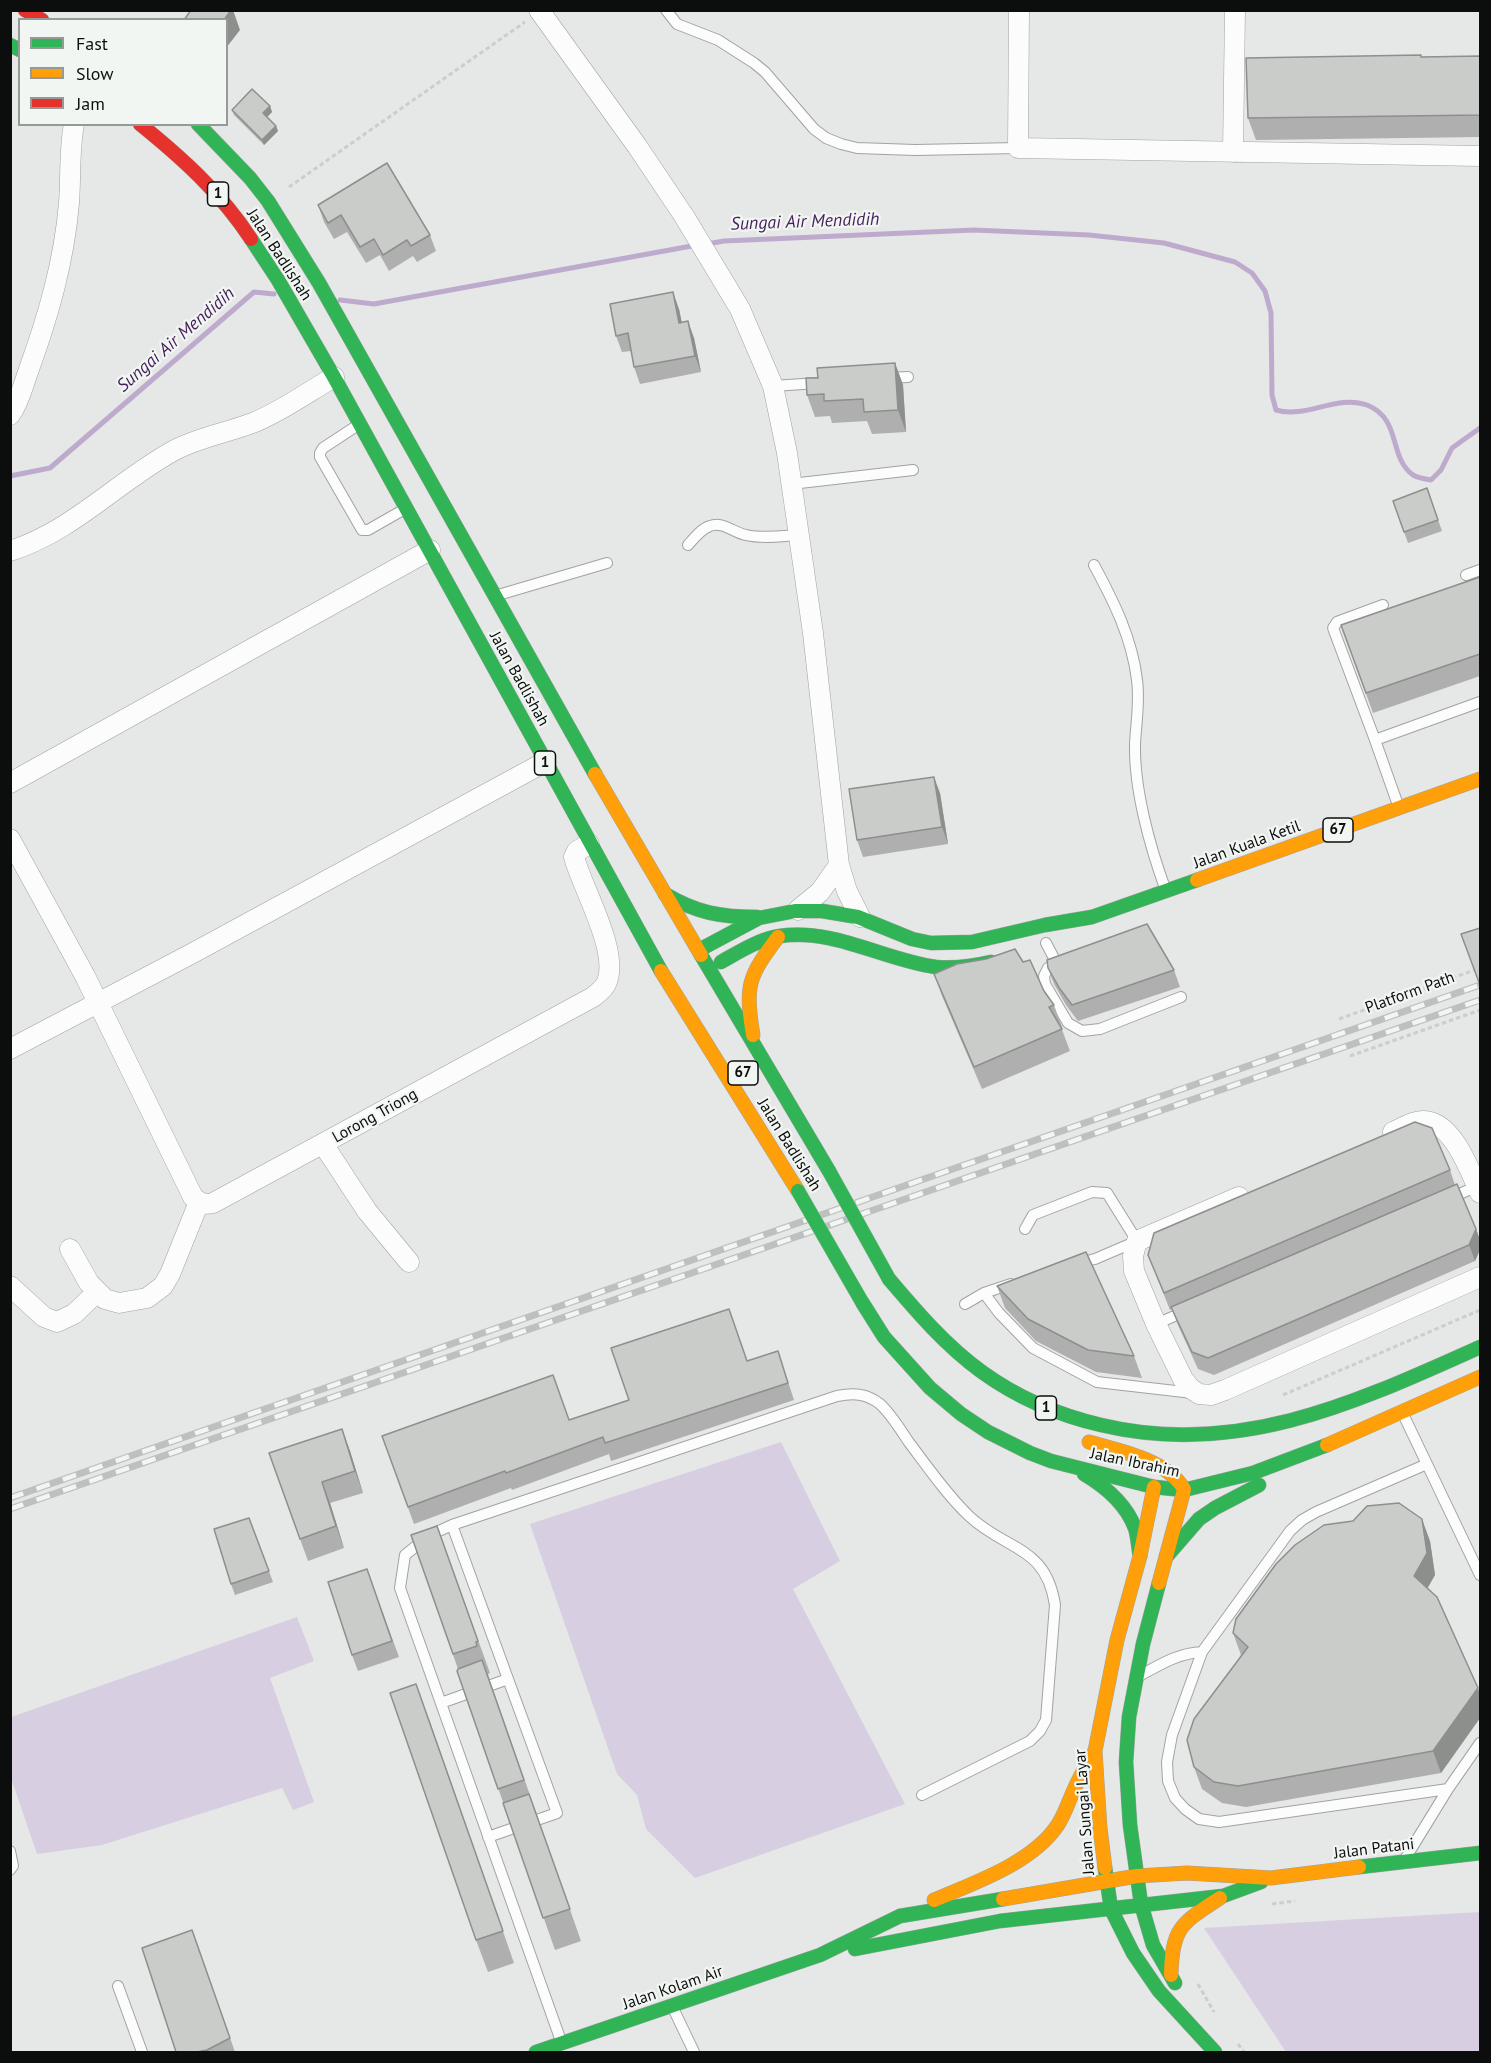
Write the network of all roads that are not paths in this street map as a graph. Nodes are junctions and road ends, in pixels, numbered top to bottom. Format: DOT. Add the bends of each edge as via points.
graph roads {
  1 [pos="25,10"];
  2 [pos="666,10"];
  3 [pos="1019,10"];
  4 [pos="1235,10"];
  5 [pos="539,11"];
  6 [pos="39,18"];
  7 [pos="74,126"];
  8 [pos="143,126"];
  9 [pos="200,126"];
  10 [pos="1018,148"];
  11 [pos="1233,152"];
  12 [pos="1480,156"];
  13 [pos="334,377"];
  14 [pos="909,377"];
  15 [pos="875,379"];
  16 [pos="830,382"];
  17 [pos="773,386"];
  18 [pos="10,415"];
  19 [pos="360,424"];
  20 [pos="913,470"];
  21 [pos="791,484"];
  22 [pos="406,508"];
  23 [pos="799,535"];
  24 [pos="688,545"];
  25 [pos="430,550"];
  26 [pos="10,551"];
  27 [pos="607,563"];
  28 [pos="1094,565"];
  29 [pos="1480,570"];
  30 [pos="1466,575"];
  31 [pos="495,596"];
  32 [pos="1383,605"];
  33 [pos="1480,702"];
  34 [pos="1375,740"];
  35 [pos="545,762"];
  36 [pos="1480,779"];
  37 [pos="10,783"];
  38 [pos="565,800"];
  39 [pos="1399,808"];
  40 [pos="597,826"];
  41 [pos="10,839"];
  42 [pos="589,844"];
  43 [pos="839,865"];
  44 [pos="1166,891"];
  45 [pos="663,892"];
  46 [pos="798,910"];
  47 [pos="761,916"];
  48 [pos="1092,916"];
  49 [pos="860,918"];
  50 [pos="778,937"];
  51 [pos="1046,943"];
  52 [pos="1029,949"];
  53 [pos="683,956"];
  54 [pos="1003,958"];
  55 [pos="700,965"];
  56 [pos="1181,998"];
  57 [pos="98,1004"];
  58 [pos="755,1048"];
  59 [pos="10,1049"];
  60 [pos="1377,1139"];
  61 [pos="785,1142"];
  62 [pos="323,1144"];
  63 [pos="1478,1183"];
  64 [pos="795,1185"];
  65 [pos="1256,1190"];
  66 [pos="1443,1201"];
  67 [pos="199,1202"];
  68 [pos="1025,1229"];
  69 [pos="1137,1241"];
  70 [pos="70,1249"];
  71 [pos="409,1262"];
  72 [pos="1065,1267"];
  73 [pos="1480,1277"];
  74 [pos="889,1279"];
  75 [pos="1025,1279"];
  76 [pos="10,1286"];
  77 [pos="97,1292"];
  78 [pos="984,1293"];
  79 [pos="862,1302"];
  80 [pos="965,1304"];
  81 [pos="1201,1305"];
  82 [pos="1156,1324"];
  83 [pos="1480,1347"];
  84 [pos="979,1370"];
  85 [pos="1480,1377"];
  86 [pos="1199,1394"];
  87 [pos="1006,1404"];
  88 [pos="1332,1407"];
  89 [pos="1402,1412"];
  90 [pos="1287,1435"];
  91 [pos="1077,1438"];
  92 [pos="1306,1454"];
  93 [pos="1427,1464"];
  94 [pos="1071,1466"];
  95 [pos="1172,1469"];
  96 [pos="1154,1486"];
  97 [pos="1184,1490"];
  98 [pos="452,1526"];
  99 [pos="1140,1556"];
  100 [pos="1166,1557"];
  101 [pos="1480,1575"];
  102 [pos="1202,1652"];
  103 [pos="1136,1678"];
  104 [pos="508,1679"];
  105 [pos="441,1703"];
  106 [pos="1480,1743"];
  107 [pos="1095,1751"];
  108 [pos="1448,1789"];
  109 [pos="922,1795"];
  110 [pos="488,1837"];
  111 [pos="10,1851"];
  112 [pos="1480,1853"];
  113 [pos="1403,1861"];
  114 [pos="10,1870"];
  115 [pos="1137,1876"];
  116 [pos="1271,1878"];
  117 [pos="1107,1881"];
  118 [pos="1223,1896"];
  119 [pos="1141,1904"];
  120 [pos="1111,1909"];
  121 [pos="900,1916"];
  122 [pos="820,1955"];
  123 [pos="1171,1975"];
  124 [pos="118,1986"];
  125 [pos="672,2006"];
  126 [pos="1204,2038"];
  127 [pos="562,2044"];
  128 [pos="142,2052"];
  129 [pos="536,2052"];
  130 [pos="694,2052"];
  131 [pos="1215,2052"];
  1 -- 6 [label="main road"];
  2 -- 10 [label="lane" via="677,24 728,45 754,63 814,129 841,144 915,150"];
  3 -- 10 [label="street"];
  4 -- 11 [label="street" via="1240,72"];
  5 -- 17 [label="street" via="684,216 740,309"];
  7 -- 18 [label="street" via="69,206 55,291"];
  8 -- 13 [label="main road, Jalan Badlishah / 1" via="206,181 241,224"];
  9 -- 31 [label="main road, Jalan Badlishah / 1" via="268,201 342,322"];
  10 -- 11 [label="street"];
  11 -- 12 [label="street"];
  13 -- 19 [label="main road, Jalan Badlishah / 1"];
  13 -- 26 [label="street" via="266,417 206,436 170,453 71,522"];
  14 -- 15 [label="lane"];
  16 -- 17 [label="lane"];
  17 -- 21 [label="street"];
  19 -- 22 [label="main road, Jalan Badlishah / 1"];
  19 -- 22 [label="lane" via="320,453 342,496 362,530"];
  20 -- 21 [label="lane"];
  21 -- 23 [label="street"];
  22 -- 25 [label="main road, Jalan Badlishah / 1"];
  23 -- 24 [label="lane" via="762,537 722,525 710,526"];
  23 -- 43 [label="street"];
  25 -- 35 [label="main road, Jalan Badlishah / 1"];
  25 -- 37 [label="street"];
  27 -- 31 [label="lane"];
  28 -- 44 [label="lane" via="1130,642 1139,709 1137,773 1154,859"];
  29 -- 30 [label="lane"];
  31 -- 45 [label="main road, Jalan Badlishah / 1"];
  32 -- 34 [label="lane" via="1337,622 1333,628"];
  33 -- 34 [label="lane"];
  34 -- 39 [label="lane"];
  35 -- 38 [label="main road, Jalan Badlishah / 1"];
  35 -- 57 [label="street"];
  36 -- 39 [label="main road, Jalan Kuala Ketil / 67"];
  38 -- 40 [label="main road" via="586,812"];
  38 -- 42 [label="main road, Jalan Badlishah / 1"];
  39 -- 44 [label="main road, Jalan Kuala Ketil / 67"];
  41 -- 57 [label="street"];
  42 -- 62 [label="street, Lorong Triong" via="574,857 599,921 609,965 605,985 599,992"];
  42 -- 64 [label="main road, Jalan Badlishah / 1" via="691,1021"];
  43 -- 46 [label="street" via="820,892"];
  43 -- 49 [label="street"];
  44 -- 48 [label="main road, Jalan Kuala Ketil / 67"];
  45 -- 47 [label="main road" via="686,907 707,914"];
  45 -- 55 [label="main road, Jalan Badlishah / 1"];
  46 -- 47 [label="main road, Jalan Kuala Ketil / 67"];
  46 -- 49 [label="main road, Jalan Kuala Ketil / 67"];
  47 -- 55 [label="main road, Jalan Kuala Ketil / 67"];
  48 -- 49 [label="main road, Jalan Kuala Ketil / 67" via="958,943 931,943 906,937"];
  48 -- 51 [label="main road, Jalan Kuala Ketil / 67"];
  50 -- 54 [label="main road" via="824,936 932,967 959,968"];
  50 -- 55 [label="main road"];
  50 -- 58 [label="main road" via="756,967 749,987"];
  51 -- 52 [label="main road, Jalan Kuala Ketil / 67"];
  51 -- 56 [label="lane" via="1061,960 1048,968 1045,984 1068,1023 1082,1031 1100,1029"];
  53 -- 55 [label="main road"];
  55 -- 58 [label="main road, Jalan Badlishah / 1"];
  57 -- 59 [label="street"];
  57 -- 67 [label="street"];
  58 -- 74 [label="main road, Jalan Badlishah / 1, bridge"];
  60 -- 63 [label="street" via="1421,1121 1434,1123 1455,1142"];
  61 -- 64 [label="main road" via="793,1162"];
  62 -- 67 [label="street, Lorong Triong" via="213,1203"];
  62 -- 71 [label="street" via="362,1203"];
  63 -- 66 [label="lane"];
  64 -- 79 [label="main road, Jalan Badlishah / 1, bridge"];
  65 -- 69 [label="street"];
  67 -- 77 [label="street" via="170,1274 156,1293 137,1302 119,1303"];
  68 -- 69 [label="lane" via="1033,1215 1092,1192 1107,1193"];
  69 -- 72 [label="lane"];
  69 -- 82 [label="street" via="1134,1271"];
  70 -- 77 [label="street"];
  73 -- 86 [label="street" via="1225,1390"];
  74 -- 84 [label="main road, Jalan Ibrahim / 1" via="923,1319"];
  75 -- 78 [label="lane"];
  76 -- 77 [label="street" via="44,1317 57,1322 74,1314"];
  78 -- 80 [label="lane"];
  78 -- 86 [label="lane" via="1033,1348 1098,1382"];
  79 -- 94 [label="main road, Jalan Ibrahim / 1" via="904,1360 961,1414 1010,1444"];
  81 -- 82 [label="lane"];
  82 -- 86 [label="street" via="1183,1379"];
  83 -- 88 [label="main road, Jalan Ibrahim / 1"];
  84 -- 87 [label="main road" via="987,1387"];
  84 -- 88 [label="main road, Jalan Ibrahim / 1" via="1026,1399 1062,1414 1162,1435 1247,1430"];
  85 -- 89 [label="main road, Jalan Ibrahim / 1"];
  88 -- 90 [label="main road" via="1304,1428"];
  89 -- 92 [label="main road, Jalan Ibrahim / 1"];
  89 -- 93 [label="lane"];
  91 -- 95 [label="main road"];
  92 -- 97 [label="main road, Jalan Ibrahim / 1" via="1253,1473"];
  92 -- 100 [label="main road" via="1286,1473 1198,1519"];
  93 -- 101 [label="lane"];
  93 -- 102 [label="lane" via="1302,1520"];
  94 -- 96 [label="main road, Jalan Ibrahim / 1"];
  94 -- 99 [label="main road" via="1097,1481 1119,1501 1135,1528"];
  95 -- 96 [label="main road"];
  95 -- 97 [label="main road"];
  96 -- 97 [label="main road, Jalan Ibrahim / 1"];
  96 -- 99 [label="main road, Jalan Sungai Layar"];
  97 -- 100 [label="main road, Jalan Sungai Layar"];
  98 -- 104 [label="lane"];
  98 -- 105 [label="lane" via="430,1535 405,1555 400,1588"];
  98 -- 109 [label="lane" via="837,1396 854,1393 869,1397 881,1405 969,1515 990,1534 1031,1557 1053,1588 1046,1720 1040,1731 1030,1741"];
  99 -- 107 [label="main road, Jalan Sungai Layar" via="1117,1640"];
  100 -- 103 [label="main road, Jalan Sungai Layar"];
  102 -- 103 [label="lane" via="1175,1657"];
  102 -- 108 [label="lane" via="1172,1735 1167,1762 1168,1781 1175,1798 1198,1819 1244,1820"];
  103 -- 115 [label="main road, Jalan Sungai Layar" via="1126,1762"];
  104 -- 105 [label="lane"];
  104 -- 110 [label="lane" via="557,1813"];
  105 -- 110 [label="lane"];
  106 -- 108 [label="lane"];
  107 -- 117 [label="main road, Jalan Sungai Layar"];
  107 -- 121 [label="main road" via="1058,1825 1042,1843 978,1880"];
  108 -- 113 [label="lane"];
  110 -- 127 [label="lane"];
  111 -- 114 [label="lane"];
  112 -- 113 [label="main road, Jalan Patani"];
  113 -- 116 [label="main road, Jalan Patani"];
  115 -- 116 [label="main road, Jalan Patani" via="1187,1873"];
  115 -- 117 [label="main road, Jalan Patani"];
  115 -- 119 [label="main road, Jalan Sungai Layar"];
  116 -- 118 [label="main road, Jalan Patani"];
  117 -- 120 [label="main road, Jalan Sungai Layar"];
  117 -- 121 [label="main road, Jalan Kolam Air"];
  118 -- 119 [label="main road, Jalan Patani"];
  118 -- 123 [label="main road" via="1178,1931 1170,1952"];
  119 -- 120 [label="main road, Jalan Patani"];
  119 -- 123 [label="main road, Jalan Sungai Layar" via="1153,1945"];
  120 -- 122 [label="main road, Jalan Kolam Air" via="1000,1921"];
  120 -- 126 [label="main road, Jalan Sungai Layar" via="1133,1953 1159,1991"];
  121 -- 122 [label="main road, Jalan Kolam Air"];
  122 -- 125 [label="main road, Jalan Kolam Air"];
  123 -- 126 [label="main road, Jalan Sungai Layar"];
  124 -- 128 [label="lane"];
  125 -- 127 [label="main road, Jalan Kolam Air"];
  125 -- 130 [label="lane"];
  126 -- 131 [label="main road, Jalan Sungai Layar"];
  127 -- 129 [label="main road, Jalan Kolam Air"];
}
